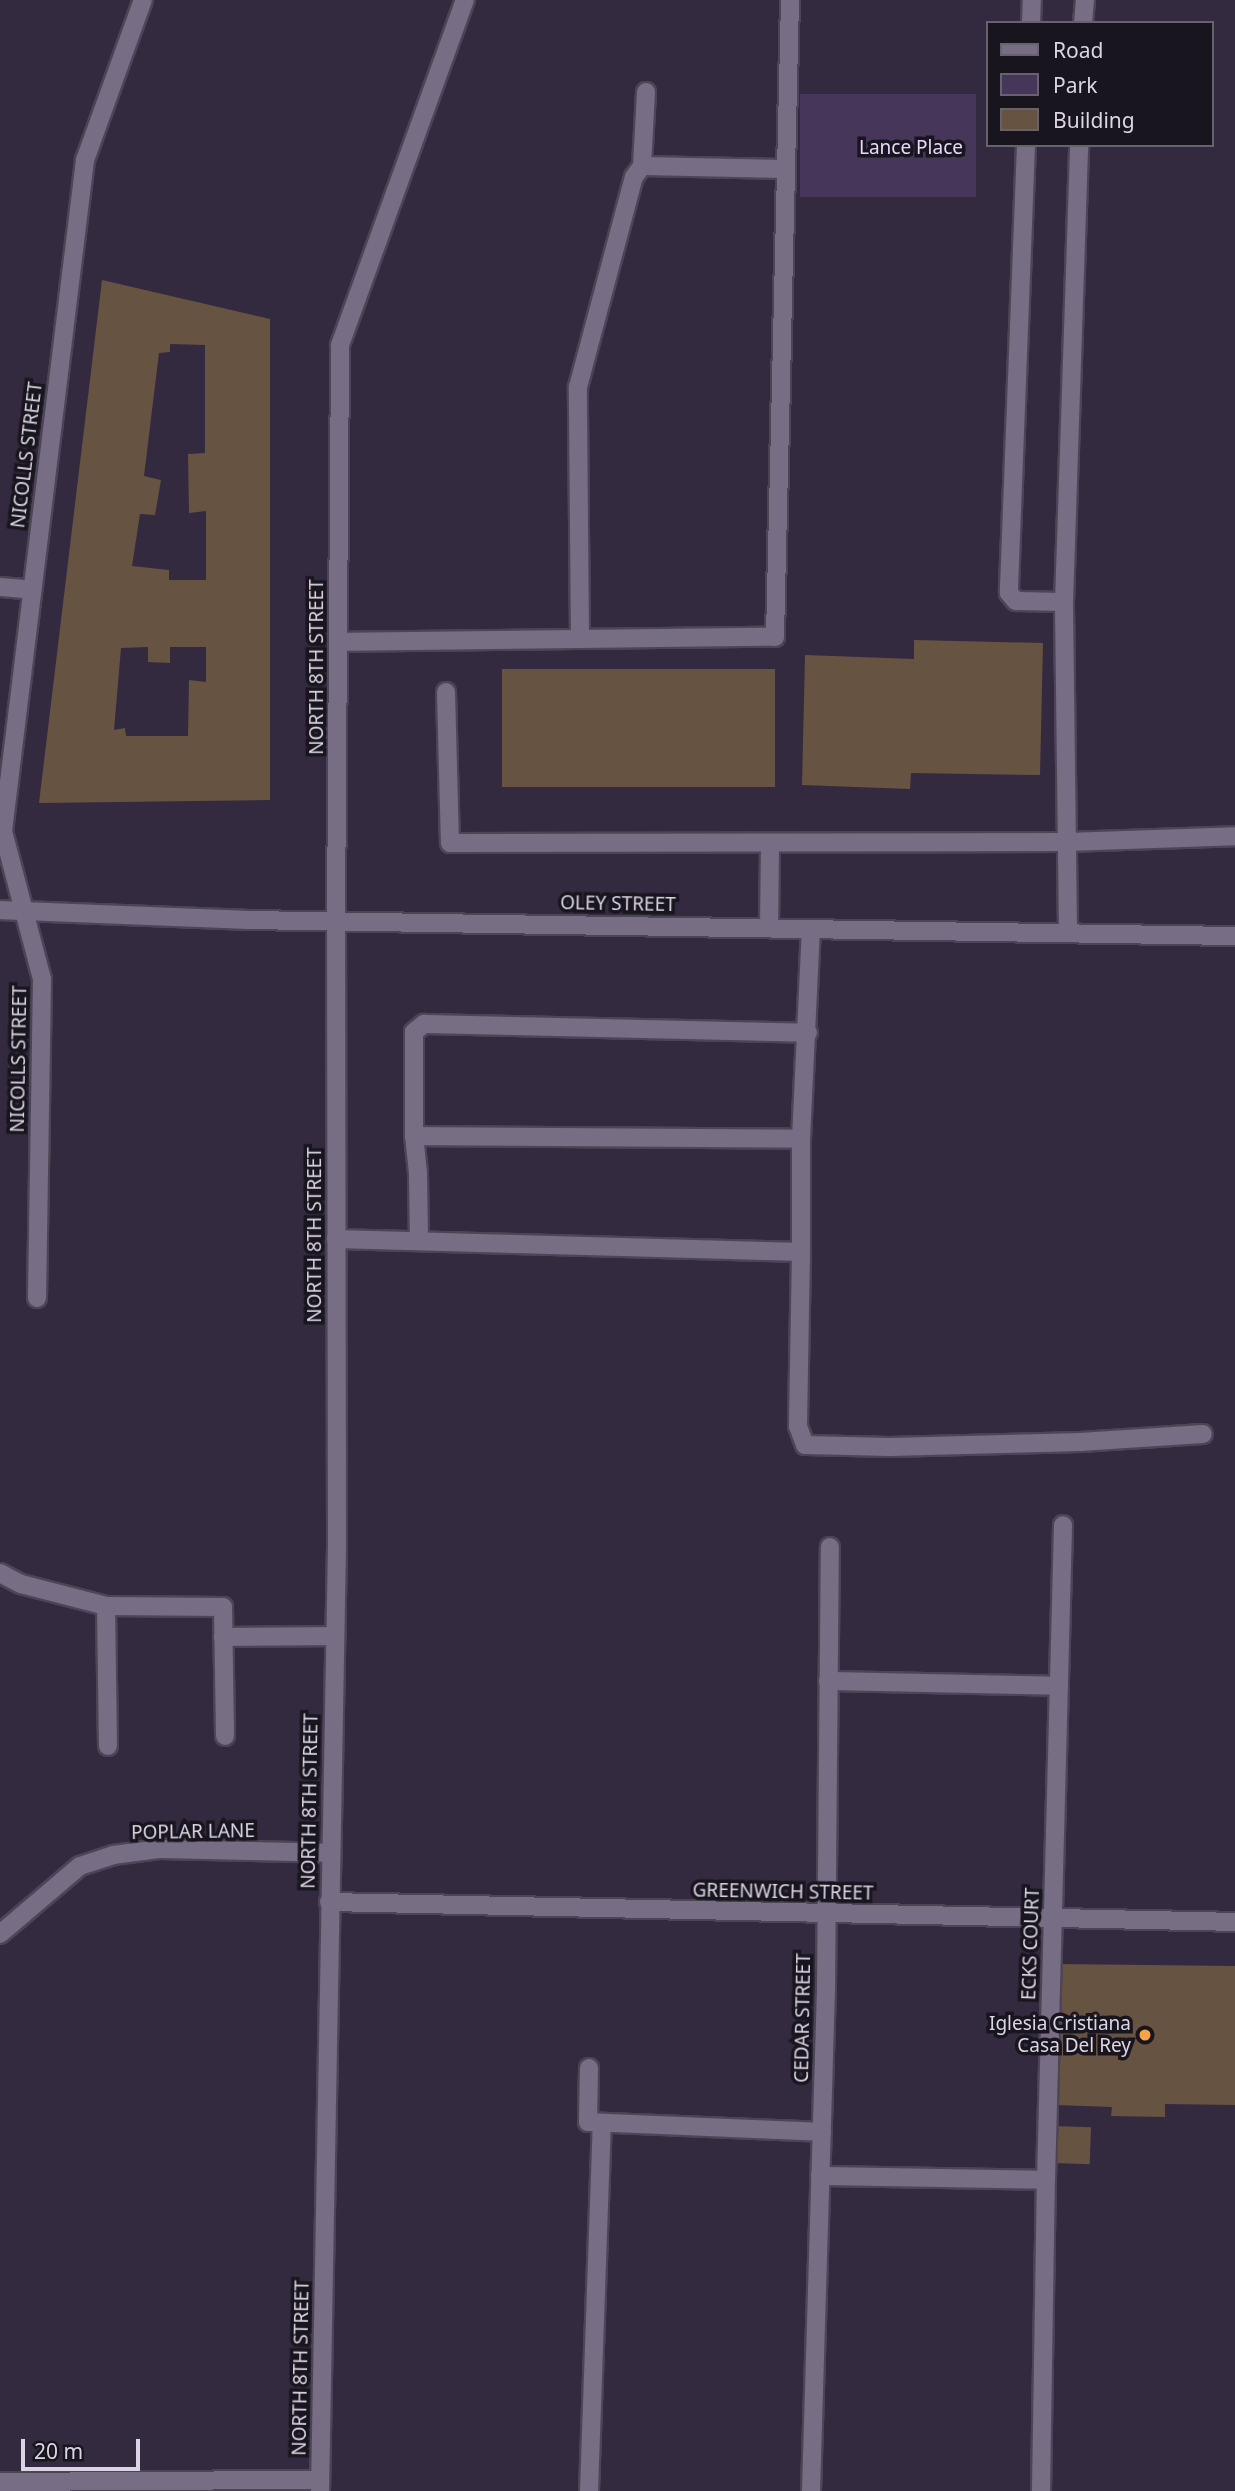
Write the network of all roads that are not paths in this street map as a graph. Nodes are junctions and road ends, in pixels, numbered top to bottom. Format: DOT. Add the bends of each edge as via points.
graph roads {
  1 [pos="143,0"];
  2 [pos="465,0"];
  3 [pos="790,0"];
  4 [pos="1032,0"];
  5 [pos="1085,0"];
  6 [pos="1031,21"];
  7 [pos="1083,21"];
  8 [pos="646,92"];
  9 [pos="1026,147"];
  10 [pos="1079,147"];
  11 [pos="642,166"];
  12 [pos="785,169"];
  13 [pos="0,587"];
  14 [pos="32,590"];
  15 [pos="1064,602"];
  16 [pos="580,639"];
  17 [pos="338,642"];
  18 [pos="446,692"];
  19 [pos="1235,836"];
  20 [pos="1068,842"];
  21 [pos="770,845"];
  22 [pos="0,910"];
  23 [pos="24,911"];
  24 [pos="336,921"];
  25 [pos="769,928"];
  26 [pos="811,929"];
  27 [pos="1068,933"];
  28 [pos="1235,936"];
  29 [pos="808,1033"];
  30 [pos="414,1136"];
  31 [pos="801,1139"];
  32 [pos="336,1239"];
  33 [pos="419,1240"];
  34 [pos="801,1252"];
  35 [pos="37,1298"];
  36 [pos="1203,1434"];
  37 [pos="1063,1525"];
  38 [pos="830,1547"];
  39 [pos="0,1573"];
  40 [pos="106,1606"];
  41 [pos="335,1636"];
  42 [pos="223,1637"];
  43 [pos="828,1681"];
  44 [pos="1059,1686"];
  45 [pos="225,1736"];
  46 [pos="108,1746"];
  47 [pos="330,1853"];
  48 [pos="329,1902"];
  49 [pos="825,1914"];
  50 [pos="1053,1918"];
  51 [pos="1235,1922"];
  52 [pos="0,1934"];
  53 [pos="589,2068"];
  54 [pos="602,2125"];
  55 [pos="822,2132"];
  56 [pos="820,2176"];
  57 [pos="1046,2180"];
  58 [pos="0,2482"];
  59 [pos="320,2485"];
  60 [pos="589,2491"];
  61 [pos="811,2491"];
  62 [pos="1041,2491"];
  1 -- 14 [label="street, NICOLLS STREET" via="85,160"];
  2 -- 17 [label="street, NORTH 8TH STREET" via="340,345"];
  3 -- 12 [label="street"];
  4 -- 6 [label="street"];
  5 -- 7 [label="street"];
  8 -- 11 [label="street"];
  9 -- 15 [label="street" via="1009,593 1016,601"];
  10 -- 15 [label="street"];
  11 -- 12 [label="street"];
  11 -- 16 [label="street" via="634,177 578,387"];
  12 -- 16 [label="street" via="775,637"];
  13 -- 14 [label="street"];
  14 -- 23 [label="street, NICOLLS STREET" via="3,831"];
  15 -- 20 [label="street"];
  16 -- 17 [label="street"];
  17 -- 24 [label="street, NORTH 8TH STREET"];
  18 -- 21 [label="street" via="450,843"];
  19 -- 20 [label="street"];
  20 -- 21 [label="street"];
  20 -- 27 [label="street"];
  21 -- 25 [label="street"];
  22 -- 23 [label="street, OLEY STREET"];
  23 -- 24 [label="street, OLEY STREET"];
  23 -- 35 [label="street, NICOLLS STREET" via="42,979"];
  24 -- 25 [label="street, OLEY STREET"];
  24 -- 32 [label="street, NORTH 8TH STREET"];
  25 -- 26 [label="street, OLEY STREET"];
  26 -- 27 [label="street, OLEY STREET"];
  26 -- 29 [label="street"];
  27 -- 28 [label="street, OLEY STREET"];
  29 -- 30 [label="street" via="424,1024 414,1032"];
  29 -- 31 [label="street"];
  30 -- 31 [label="street"];
  30 -- 33 [label="street"];
  31 -- 34 [label="street"];
  32 -- 33 [label="street"];
  32 -- 41 [label="street, NORTH 8TH STREET"];
  33 -- 34 [label="street"];
  34 -- 36 [label="street" via="798,1426 806,1445 1080,1442"];
  37 -- 44 [label="street, ECKS COURT"];
  38 -- 43 [label="street, CEDAR STREET"];
  39 -- 40 [label="street" via="21,1584"];
  40 -- 42 [label="street" via="223,1607"];
  40 -- 46 [label="street"];
  41 -- 42 [label="street"];
  41 -- 47 [label="street, NORTH 8TH STREET"];
  42 -- 45 [label="street"];
  43 -- 44 [label="street"];
  43 -- 49 [label="street, CEDAR STREET"];
  44 -- 50 [label="street, ECKS COURT"];
  47 -- 48 [label="street, NORTH 8TH STREET"];
  47 -- 52 [label="street, POPLAR LANE" via="159,1849 113,1855 80,1866"];
  48 -- 49 [label="street, GREENWICH STREET"];
  48 -- 59 [label="street, NORTH 8TH STREET"];
  49 -- 50 [label="street, GREENWICH STREET"];
  49 -- 55 [label="street, CEDAR STREET"];
  50 -- 51 [label="street, GREENWICH STREET"];
  50 -- 57 [label="street, ECKS COURT"];
  53 -- 54 [label="street" via="588,2122"];
  54 -- 55 [label="street"];
  54 -- 60 [label="street"];
  55 -- 56 [label="street, CEDAR STREET"];
  56 -- 57 [label="street"];
  56 -- 61 [label="street, CEDAR STREET"];
  57 -- 62 [label="street, ECKS COURT"];
  58 -- 59 [label="street"];
}
